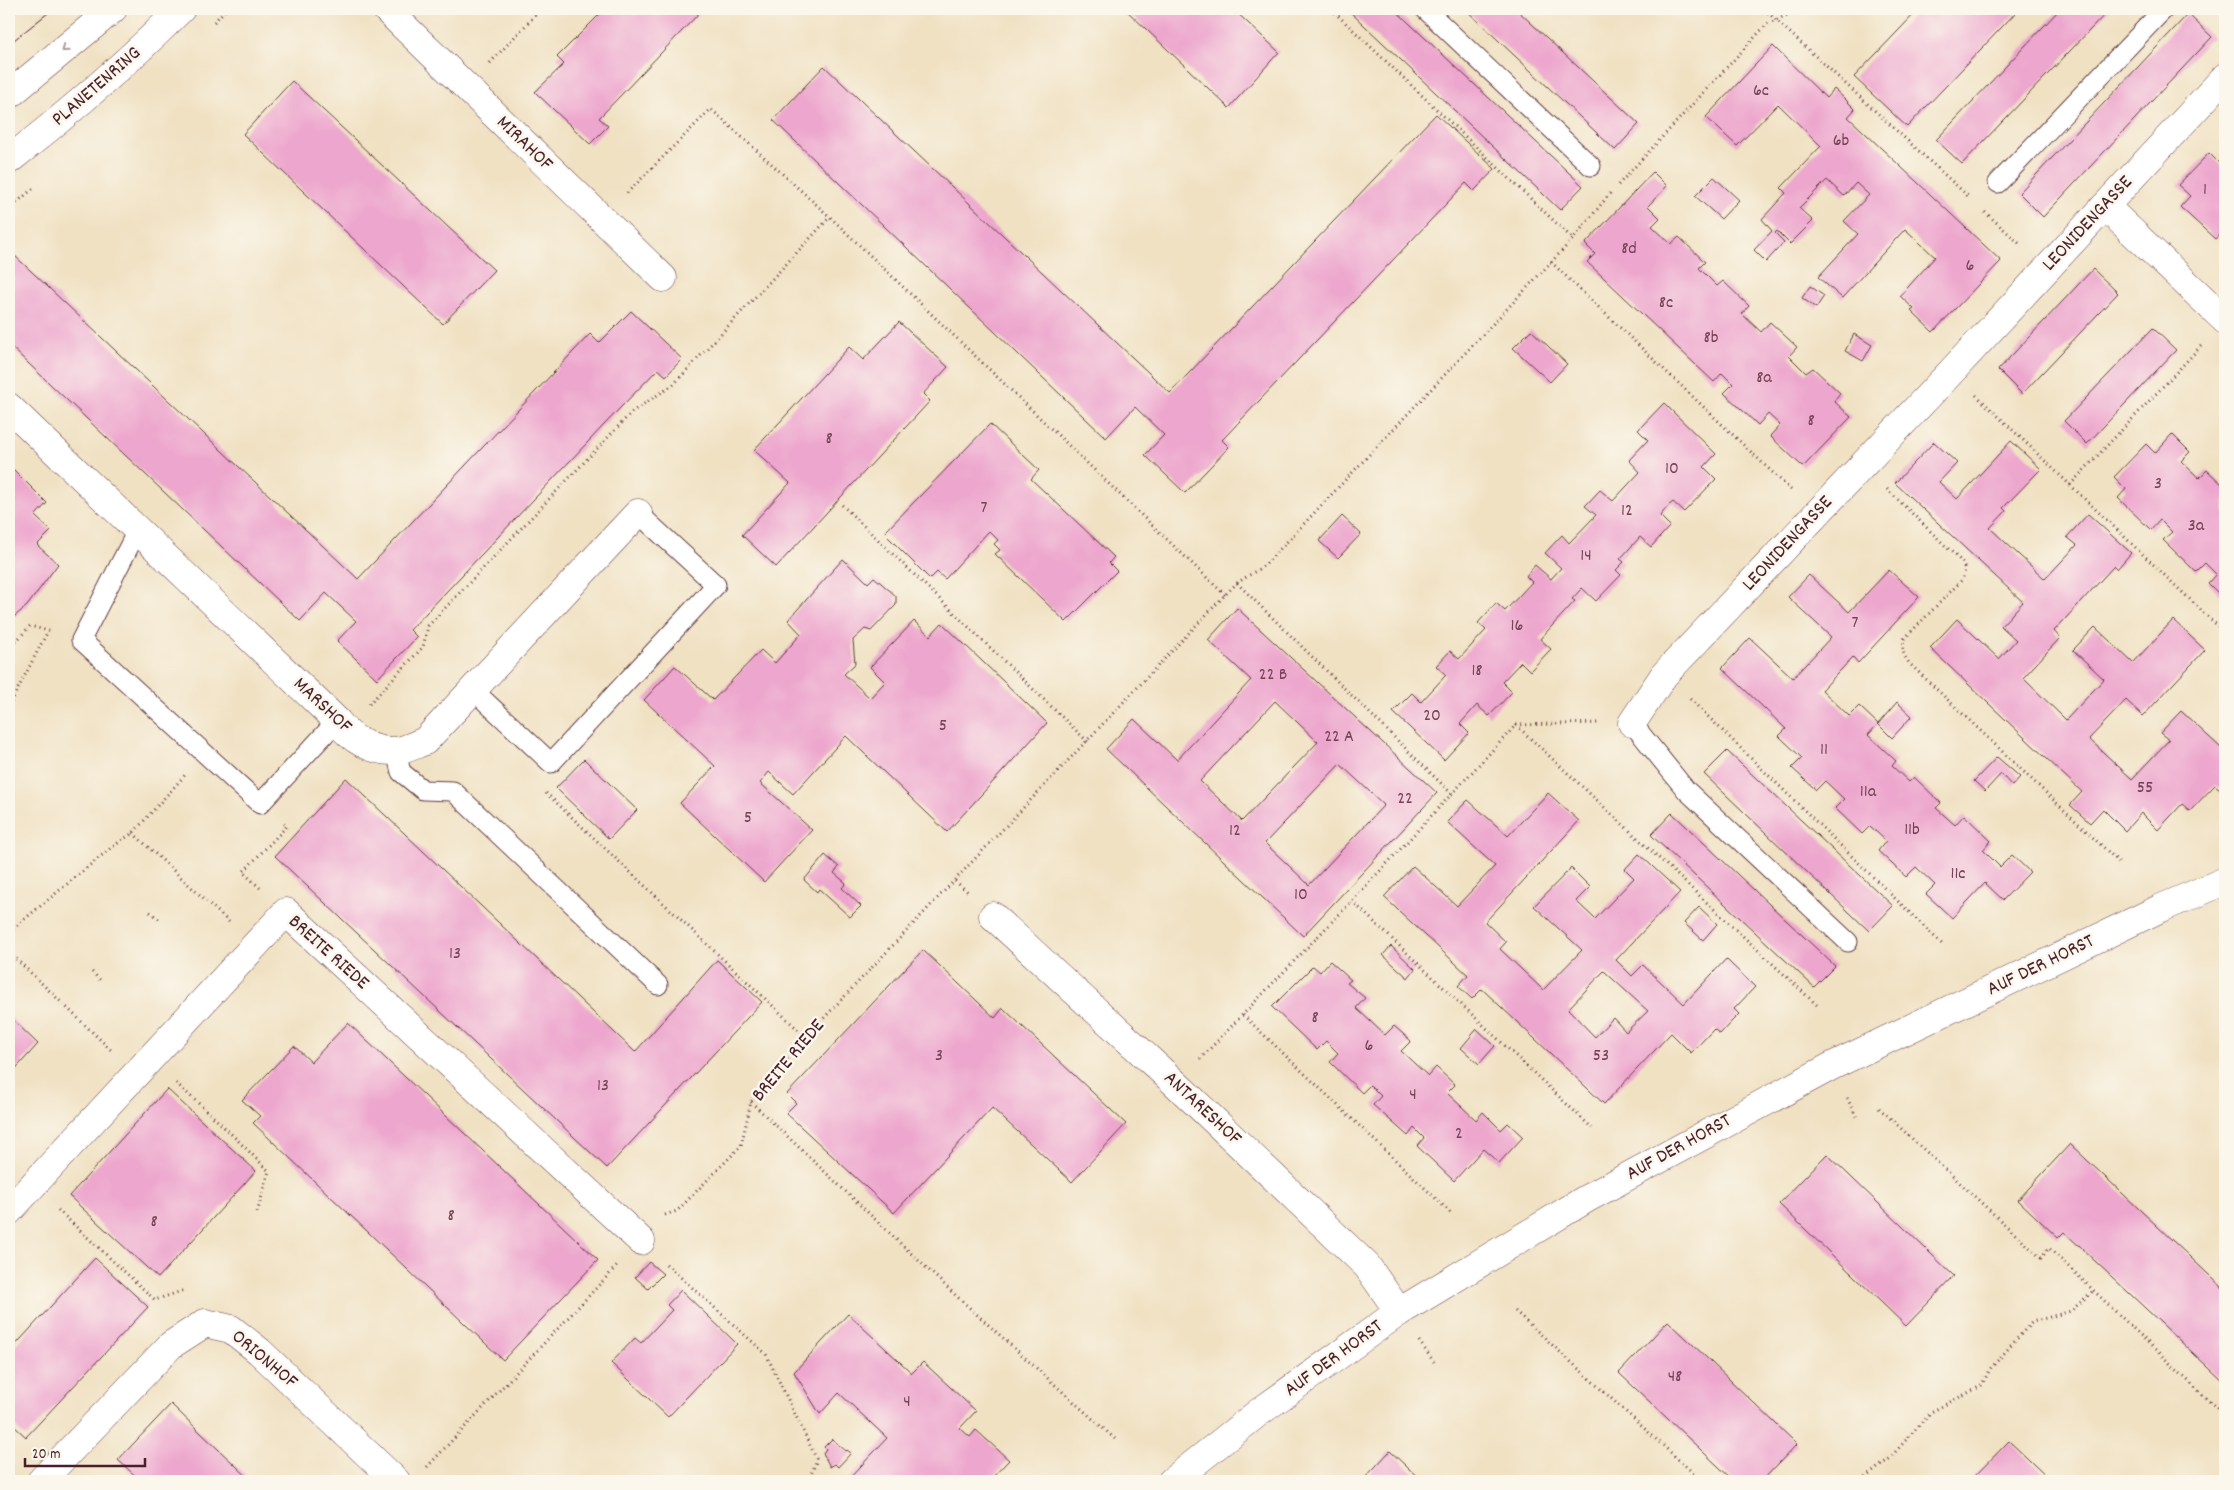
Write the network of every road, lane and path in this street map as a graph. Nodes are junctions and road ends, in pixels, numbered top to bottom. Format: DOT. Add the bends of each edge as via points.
graph roads {
  1 [pos="113,9"];
  2 [pos="181,9"];
  3 [pos="386,9"];
  4 [pos="541,9"];
  5 [pos="1330,9"];
  6 [pos="1425,9"];
  7 [pos="1764,9"];
  8 [pos="1801,9"];
  9 [pos="2164,9"];
  10 [pos="1776,20"];
  11 [pos="2225,77"];
  12 [pos="466,88"];
  13 [pos="9,95"];
  14 [pos="9,160"];
  15 [pos="1591,166"];
  16 [pos="1998,183"];
  17 [pos="1974,201"];
  18 [pos="2105,206"];
  19 [pos="1981,208"];
  20 [pos="830,217"];
  21 [pos="601,220"];
  22 [pos="1573,239"];
  23 [pos="1551,262"];
  24 [pos="2047,268"];
  25 [pos="663,278"];
  26 [pos="2225,320"];
  27 [pos="2205,341"];
  28 [pos="1951,372"];
  29 [pos="9,407"];
  30 [pos="1862,466"];
  31 [pos="2070,485"];
  32 [pos="842,505"];
  33 [pos="638,513"];
  34 [pos="1816,514"];
  35 [pos="137,532"];
  36 [pos="1237,583"];
  37 [pos="1225,596"];
  38 [pos="48,631"];
  39 [pos="2225,633"];
  40 [pos="81,640"];
  41 [pos="9,649"];
  42 [pos="1664,675"];
  43 [pos="472,689"];
  44 [pos="11,702"];
  45 [pos="1632,723"];
  46 [pos="1516,725"];
  47 [pos="341,726"];
  48 [pos="1088,742"];
  49 [pos="396,752"];
  50 [pos="206,753"];
  51 [pos="551,763"];
  52 [pos="1452,794"];
  53 [pos="287,826"];
  54 [pos="133,833"];
  55 [pos="2121,864"];
  56 [pos="2225,881"];
  57 [pos="1352,901"];
  58 [pos="150,912"];
  59 [pos="286,912"];
  60 [pos="994,916"];
  61 [pos="160,920"];
  62 [pos="9,932"];
  63 [pos="1848,942"];
  64 [pos="255,946"];
  65 [pos="1944,946"];
  66 [pos="9,952"];
  67 [pos="92,972"];
  68 [pos="101,981"];
  69 [pos="658,985"];
  70 [pos="1819,1007"];
  71 [pos="1243,1015"];
  72 [pos="806,1037"];
  73 [pos="136,1074"];
  74 [pos="1176,1084"];
  75 [pos="751,1102"];
  76 [pos="1879,1108"];
  77 [pos="1592,1128"];
  78 [pos="33,1187"];
  79 [pos="9,1211"];
  80 [pos="257,1213"];
  81 [pos="1451,1213"];
  82 [pos="633,1234"];
  83 [pos="185,1290"];
  84 [pos="2093,1291"];
  85 [pos="1515,1310"];
  86 [pos="1399,1312"];
  87 [pos="2225,1416"];
  88 [pos="1116,1439"];
  89 [pos="409,1478"];
  90 [pos="41,1481"];
  91 [pos="808,1481"];
  92 [pos="1172,1481"];
  93 [pos="1702,1481"];
  94 [pos="1861,1481"];
  1 -- 13 [label="street, one-way"];
  2 -- 14 [label="street, PLANETENRING" via="65,116"];
  3 -- 12 [label="street, MIRAHOF"];
  4 -- 12 [label="path"];
  5 -- 22 [label="path"];
  6 -- 15 [label="lane"];
  7 -- 10 [label="path"];
  8 -- 10 [label="path, BREITE RIEDE"];
  9 -- 16 [label="lane"];
  10 -- 17 [label="path"];
  10 -- 22 [label="path, BREITE RIEDE" via="1767,24 1611,192"];
  11 -- 18 [label="street, LEONIDENGASSE"];
  12 -- 21 [label="street, MIRAHOF"];
  18 -- 24 [label="street, LEONIDENGASSE"];
  18 -- 26 [label="street"];
  19 -- 24 [label="path"];
  20 -- 21 [label="path" via="711,109"];
  20 -- 37 [label="path"];
  20 -- 47 [label="path" via="673,385 633,411 428,626 423,647"];
  21 -- 25 [label="street, MIRAHOF"];
  22 -- 23 [label="path, BREITE RIEDE"];
  23 -- 34 [label="path"];
  23 -- 36 [label="path, BREITE RIEDE" via="1265,565"];
  24 -- 28 [label="street, LEONIDENGASSE"];
  27 -- 31 [label="path"];
  28 -- 30 [label="street, LEONIDENGASSE"];
  28 -- 31 [label="path"];
  29 -- 35 [label="street, MARSHOF"];
  30 -- 34 [label="street, LEONIDENGASSE"];
  30 -- 55 [label="path" via="1963,563 1965,570 1962,580 1905,638 1903,654"];
  31 -- 39 [label="path"];
  32 -- 48 [label="path"];
  33 -- 43 [label="street, MARSHOF"];
  33 -- 51 [label="lane" via="716,585"];
  34 -- 42 [label="street, LEONIDENGASSE"];
  35 -- 40 [label="lane"];
  35 -- 47 [label="street, MARSHOF"];
  36 -- 37 [label="path, BREITE RIEDE"];
  36 -- 52 [label="path"];
  37 -- 48 [label="path, BREITE RIEDE"];
  38 -- 40 [label="path"];
  38 -- 41 [label="path" via="30,626"];
  38 -- 44 [label="path"];
  40 -- 50 [label="lane"];
  42 -- 45 [label="street, LEONIDENGASSE"];
  42 -- 65 [label="path"];
  43 -- 49 [label="street, MARSHOF" via="425,741"];
  43 -- 51 [label="lane"];
  45 -- 46 [label="path"];
  45 -- 63 [label="lane" via="1686,790"];
  46 -- 52 [label="path"];
  46 -- 70 [label="path"];
  47 -- 49 [label="street, MARSHOF" via="372,749"];
  47 -- 50 [label="lane" via="260,804"];
  48 -- 72 [label="path, BREITE RIEDE"];
  49 -- 69 [label="lane" via="402,772 423,790 453,791"];
  50 -- 54 [label="path"];
  51 -- 72 [label="path" via="534,782"];
  52 -- 57 [label="path"];
  53 -- 59 [label="path" via="242,872"];
  54 -- 62 [label="path" via="112,846"];
  54 -- 64 [label="path"];
  56 -- 86 [label="street, AUF DER HORST" via="2159,909 1832,1066 1586,1199"];
  57 -- 71 [label="path"];
  57 -- 77 [label="path"];
  58 -- 61 [label="path"];
  59 -- 64 [label="street, BREITE RIEDE"];
  59 -- 82 [label="street, BREITE RIEDE"];
  60 -- 74 [label="street, ANTARESHOF"];
  64 -- 73 [label="street, BREITE RIEDE"];
  66 -- 73 [label="path"];
  67 -- 68 [label="path"];
  71 -- 74 [label="path"];
  71 -- 81 [label="path"];
  72 -- 75 [label="path, BREITE RIEDE"];
  73 -- 78 [label="street, BREITE RIEDE"];
  73 -- 80 [label="path" via="164,1072 269,1171"];
  74 -- 86 [label="street, ANTARESHOF" via="1367,1266"];
  75 -- 82 [label="path, BREITE RIEDE" via="741,1146 677,1211"];
  75 -- 88 [label="path" via="952,1292"];
  76 -- 84 [label="path" via="2040,1258 2049,1248"];
  78 -- 79 [label="street, BREITE RIEDE"];
  78 -- 83 [label="path" via="155,1300"];
  82 -- 89 [label="path"];
  82 -- 91 [label="path" via="766,1354 817,1460"];
  84 -- 87 [label="path"];
  84 -- 94 [label="path" via="2071,1311 2032,1322 1991,1368 1981,1386 1931,1412 1889,1458"];
  85 -- 93 [label="path"];
  86 -- 92 [label="street, AUF DER HORST" via="1258,1413"];
  89 -- 90 [label="street, ORIONHOF" via="231,1329 205,1323 171,1345"];
}
